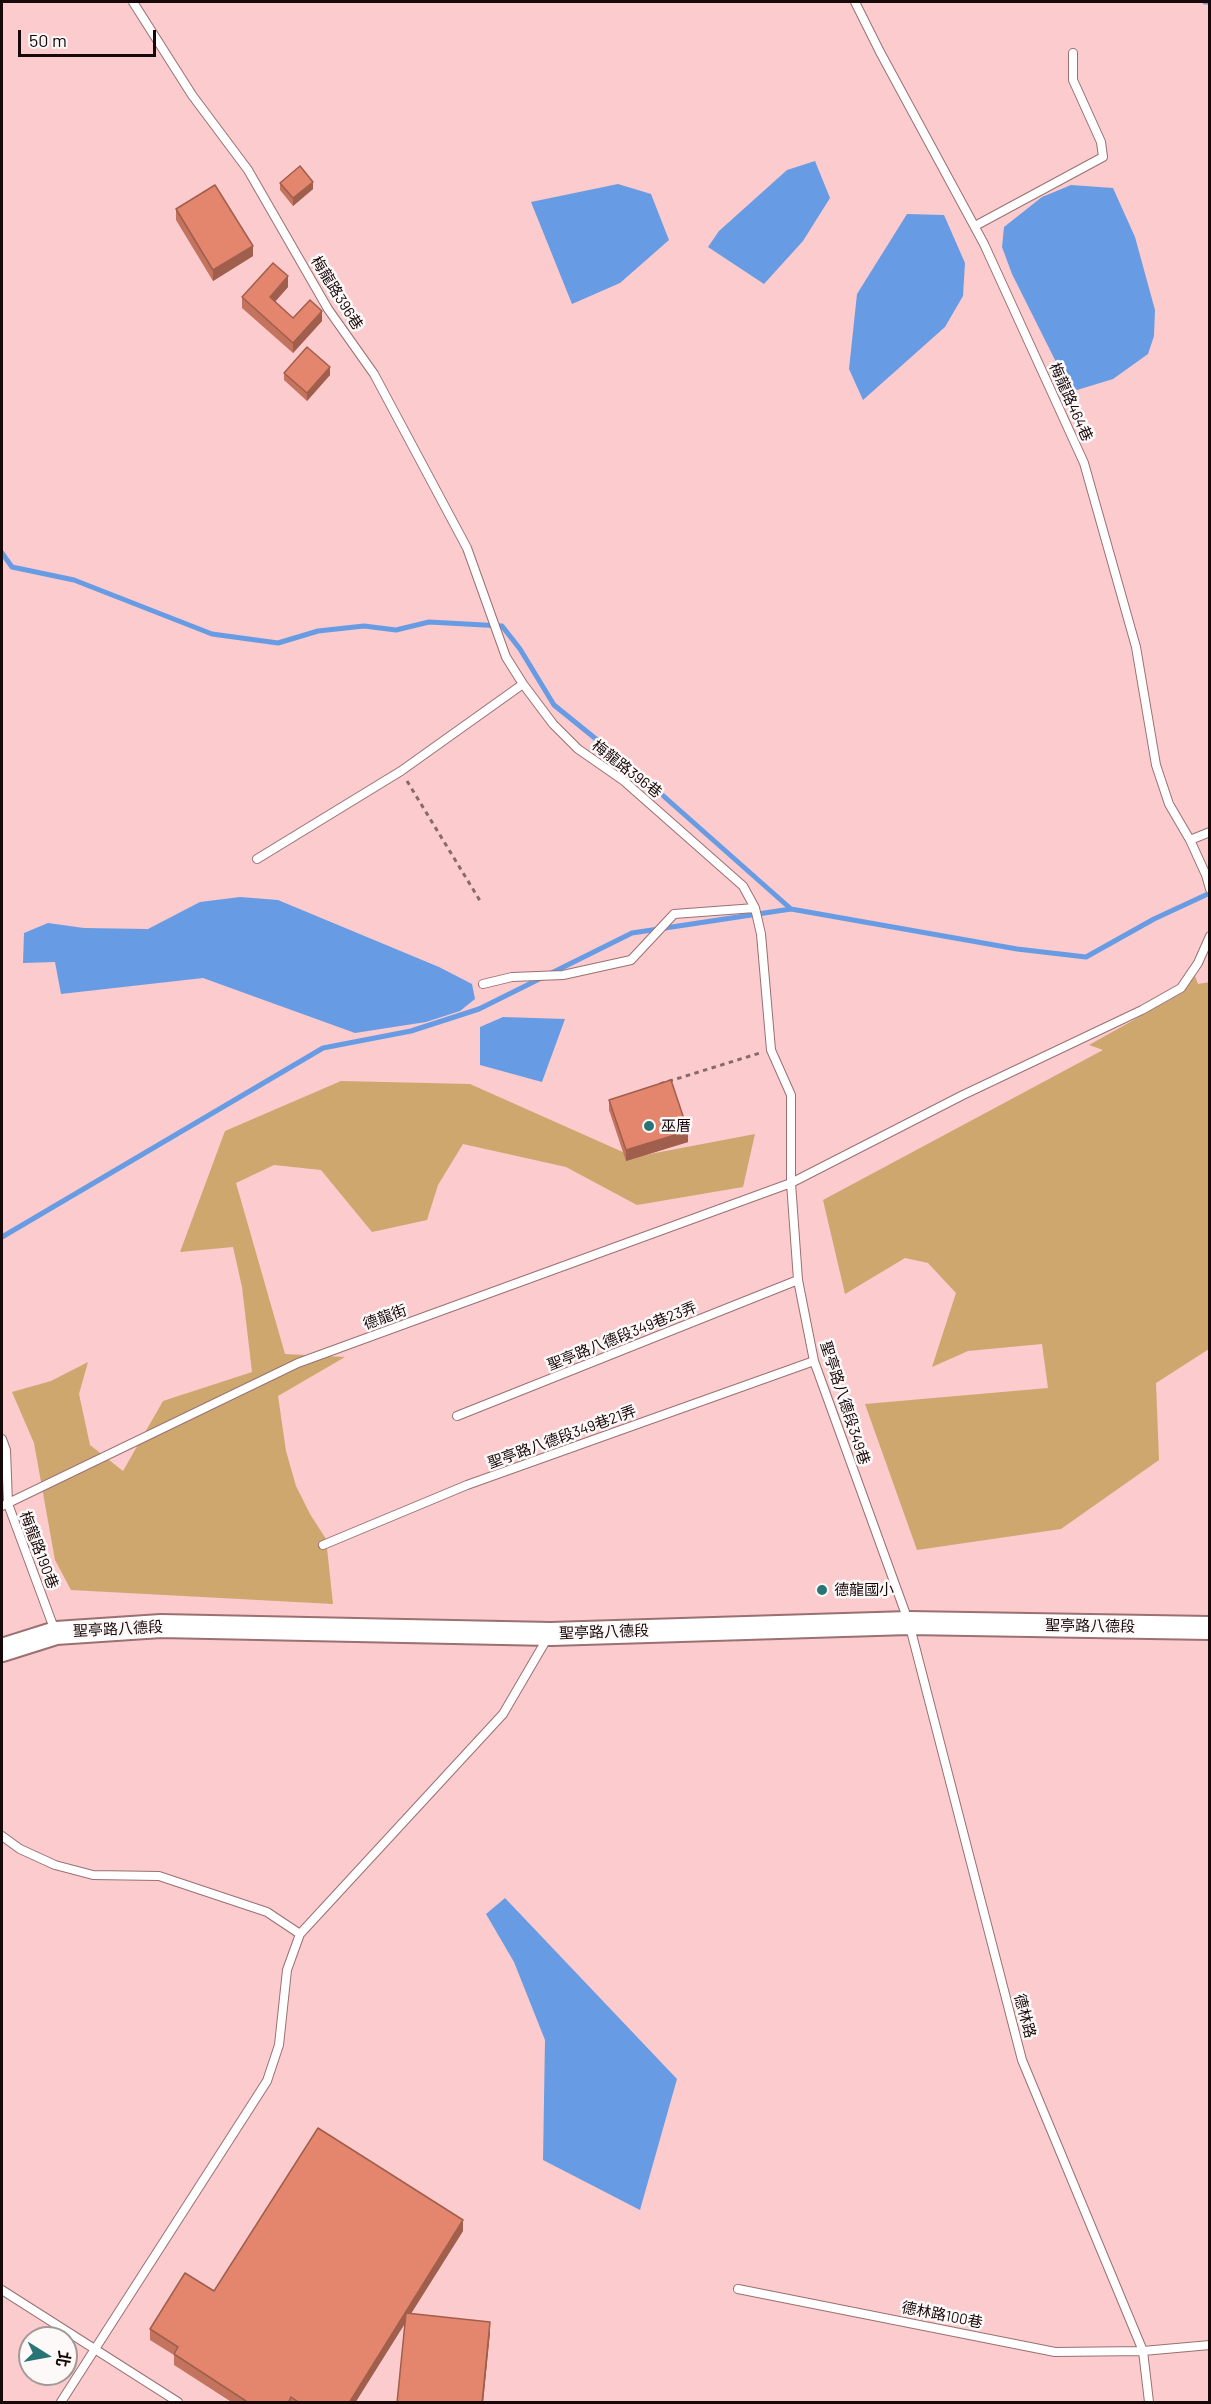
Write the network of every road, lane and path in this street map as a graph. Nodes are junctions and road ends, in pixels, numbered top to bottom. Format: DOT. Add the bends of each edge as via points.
graph roads {
  1 [pos="133,2"];
  2 [pos="855,2"];
  3 [pos="1073,53"];
  4 [pos="975,226"];
  5 [pos="523,684"];
  6 [pos="401,771"];
  7 [pos="1209,832"];
  8 [pos="1190,840"];
  9 [pos="256,859"];
  10 [pos="1209,889"];
  11 [pos="482,904"];
  12 [pos="755,908"];
  13 [pos="1209,936"];
  14 [pos="483,984"];
  15 [pos="771,1050"];
  16 [pos="652,1086"];
  17 [pos="791,1183"];
  18 [pos="798,1280"];
  19 [pos="814,1361"];
  20 [pos="457,1416"];
  21 [pos="2,1439"];
  22 [pos="5,1505"];
  23 [pos="323,1545"];
  24 [pos="909,1623"];
  25 [pos="1209,1628"];
  26 [pos="56,1633"];
  27 [pos="551,1634"];
  28 [pos="2,1650"];
  29 [pos="2,1836"];
  30 [pos="300,1934"];
  31 [pos="738,2289"];
  32 [pos="2,2290"];
  33 [pos="1209,2345"];
  34 [pos="96,2350"];
  35 [pos="1143,2351"];
  36 [pos="61,2403"];
  37 [pos="178,2403"];
  38 [pos="1149,2403"];
  1 -- 5 [label="lane, 梅龍路396巷" via="192,94 249,170 328,309 374,374 454,520 506,657"];
  2 -- 4 [label="lane, 梅龍路464巷"];
  3 -- 4 [label="lane" via="1072,80 1101,142 1103,157"];
  4 -- 8 [label="lane, 梅龍路464巷" via="1084,463 1136,647 1156,765 1169,804"];
  5 -- 6 [label="lane"];
  5 -- 12 [label="lane, 梅龍路396巷" via="578,749 624,781 743,886"];
  6 -- 9 [label="lane"];
  6 -- 11 [label="path"];
  7 -- 8 [label="lane"];
  8 -- 10 [label="lane, 梅龍路464巷"];
  12 -- 14 [label="lane" via="674,914 631,960 562,975 512,977"];
  12 -- 15 [label="lane, 梅龍路396巷" via="761,934"];
  13 -- 17 [label="lane, 德龍街" via="1198,963 1181,987 1171,993"];
  15 -- 16 [label="path"];
  15 -- 17 [label="lane, 梅龍路396巷" via="790,1095"];
  17 -- 18 [label="lane, 聖亭路八德段349巷"];
  17 -- 22 [label="lane, 德龍街" via="298,1363"];
  18 -- 19 [label="lane, 聖亭路八德段349巷"];
  18 -- 20 [label="lane, 聖亭路八德段349巷23弄"];
  19 -- 23 [label="lane, 聖亭路八德段349巷21弄" via="467,1485"];
  19 -- 24 [label="lane, 聖亭路八德段349巷"];
  21 -- 22 [label="lane, 梅龍路190巷" via="6,1450"];
  22 -- 26 [label="lane, 梅龍路190巷"];
  24 -- 25 [label="street, 聖亭路八德段"];
  24 -- 27 [label="street, 聖亭路八德段"];
  24 -- 35 [label="lane, 德林路" via="1022,2060"];
  26 -- 27 [label="street, 聖亭路八德段" via="161,1626"];
  26 -- 28 [label="street, 聖亭路八德段"];
  27 -- 30 [label="lane" via="503,1714"];
  29 -- 30 [label="lane" via="55,1865 93,1875 159,1876 267,1912"];
  30 -- 34 [label="lane" via="287,1970 279,2045 267,2081"];
  31 -- 35 [label="lane, 德林路100巷" via="1055,2352"];
  32 -- 34 [label="lane"];
  33 -- 35 [label="lane, 德林路100巷"];
  34 -- 36 [label="lane"];
  34 -- 37 [label="lane"];
  35 -- 38 [label="lane, 德林路"];
}
